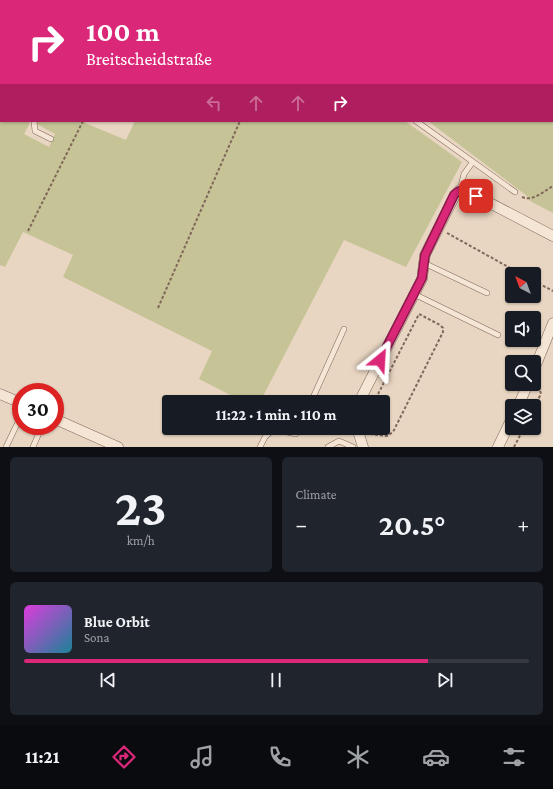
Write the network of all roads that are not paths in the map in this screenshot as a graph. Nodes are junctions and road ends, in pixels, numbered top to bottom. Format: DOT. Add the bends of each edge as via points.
graph roads {
  1 [pos="34,122"];
  2 [pos="417,122"];
  3 [pos="51,139"];
  4 [pos="472,163"];
  5 [pos="460,190"];
  6 [pos="515,192"];
  7 [pos="553,236"];
  8 [pos="424,262"];
  9 [pos="487,293"];
  10 [pos="414,294"];
  11 [pos="553,323"];
  12 [pos="344,329"];
  13 [pos="498,335"];
  14 [pos="540,355"];
  15 [pos="0,394"];
  16 [pos="314,395"];
  17 [pos="362,395"];
  18 [pos="12,399"];
  19 [pos="64,423"];
  20 [pos="505,432"];
  21 [pos="12,435"];
  22 [pos="38,435"];
  23 [pos="267,435"];
  24 [pos="359,435"];
  25 [pos="6,447"];
  26 [pos="33,447"];
  27 [pos="118,447"];
  28 [pos="260,447"];
  29 [pos="328,447"];
  30 [pos="353,447"];
  31 [pos="363,447"];
  32 [pos="498,447"];
  1 -- 3 [label="lane" via="35,131"];
  2 -- 4 [label="lane"];
  4 -- 5 [label="lane" via="464,174"];
  4 -- 6 [label="lane"];
  5 -- 7 [label="street"];
  5 -- 8 [label="street" via="454,195"];
  8 -- 9 [label="lane"];
  8 -- 10 [label="street" via="422,278"];
  10 -- 13 [label="lane"];
  10 -- 17 [label="street"];
  11 -- 14 [label="street"];
  12 -- 16 [label="lane"];
  15 -- 18 [label="street"];
  19 -- 27 [label="street"];
  20 -- 32 [label="street"];
  21 -- 25 [label="lane"];
  22 -- 26 [label="lane"];
  23 -- 28 [label="lane"];
  24 -- 31 [label="street"];
  29 -- 30 [label="lane" via="339,441"];
}
